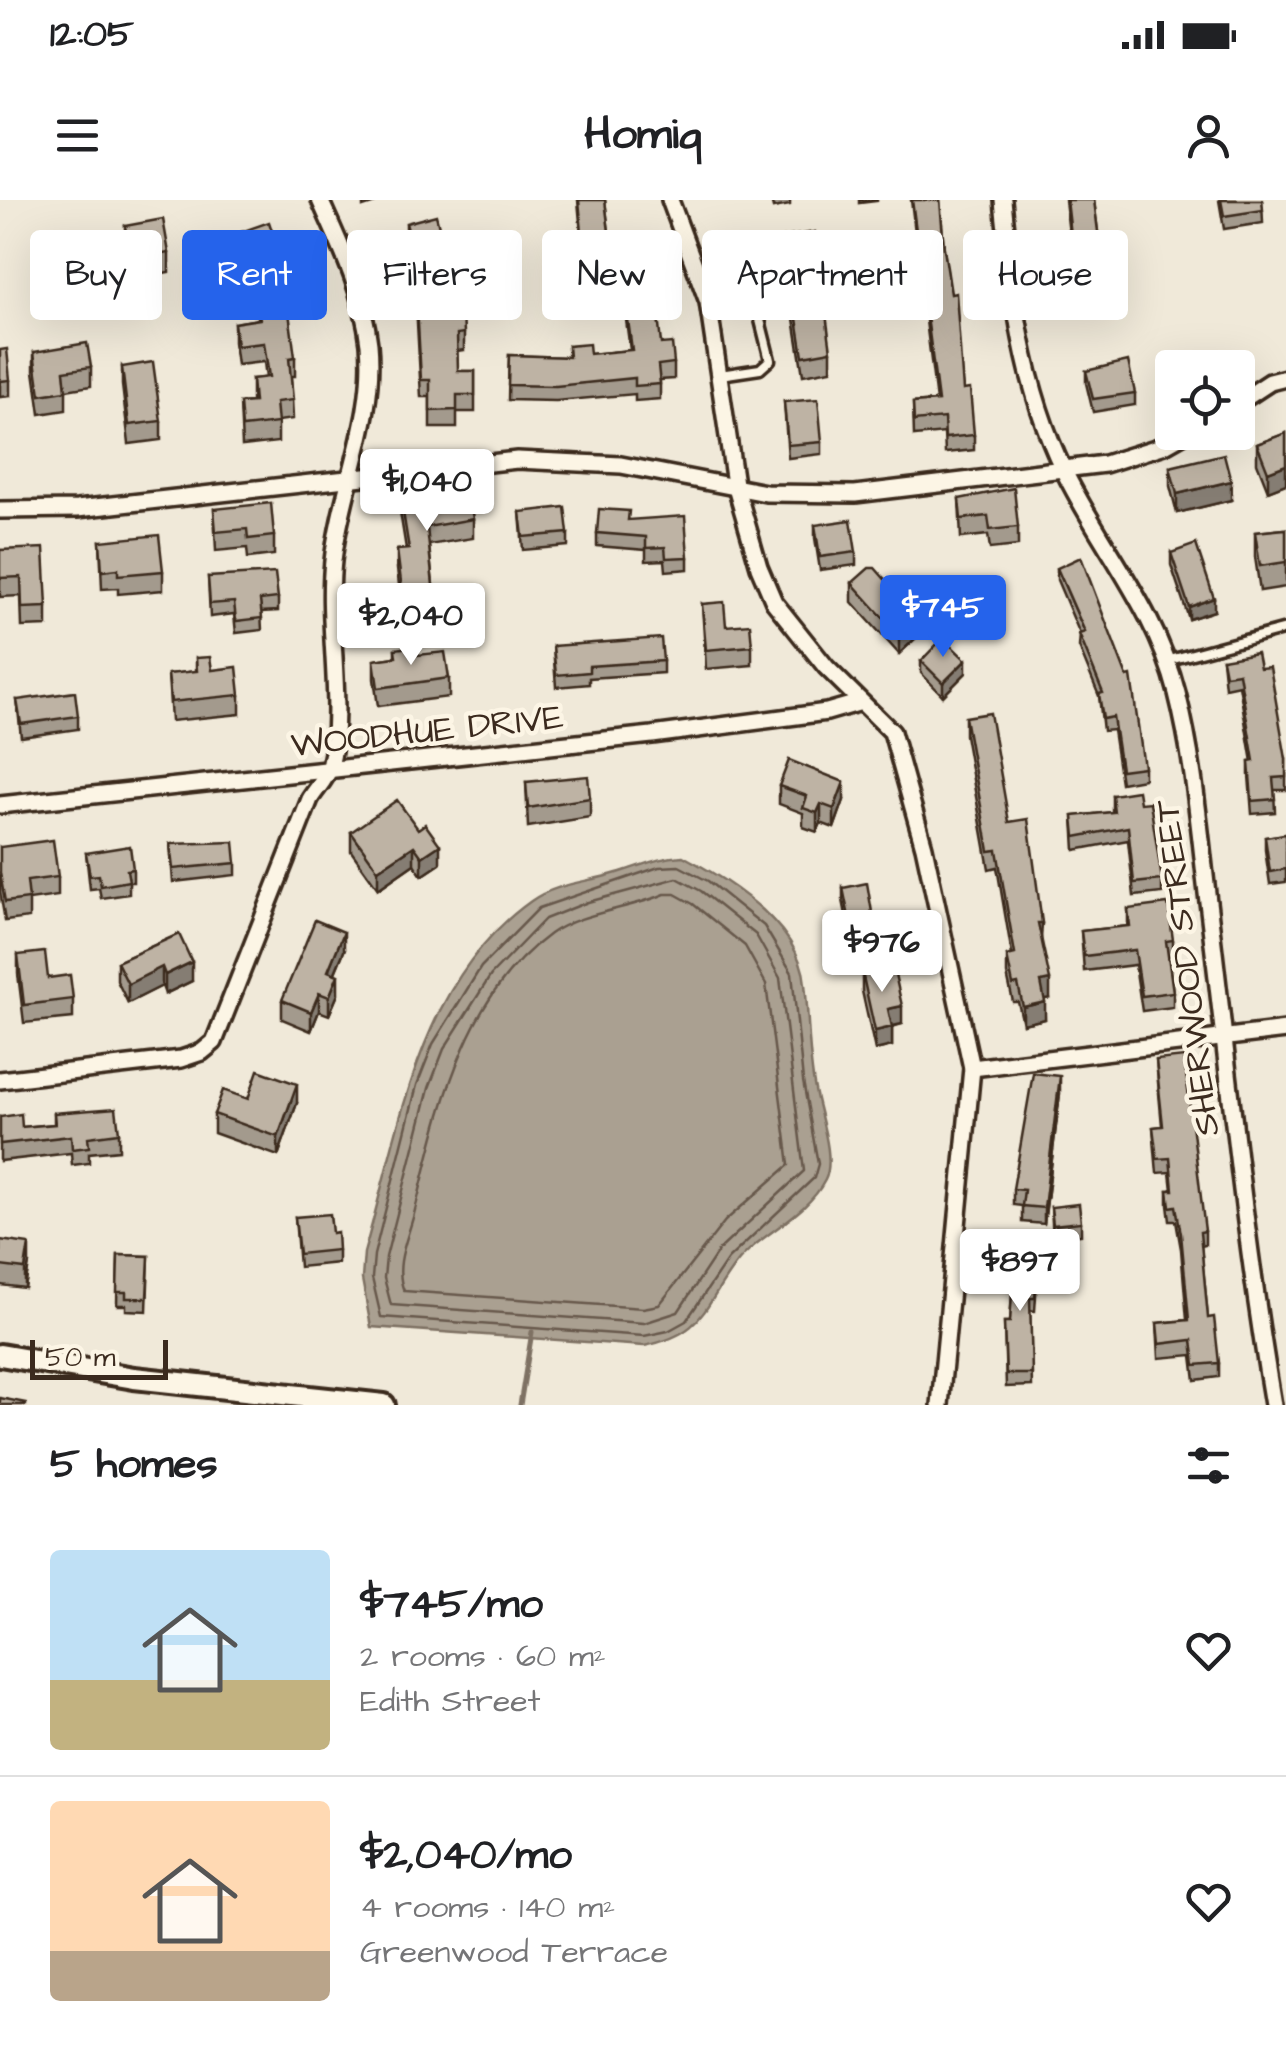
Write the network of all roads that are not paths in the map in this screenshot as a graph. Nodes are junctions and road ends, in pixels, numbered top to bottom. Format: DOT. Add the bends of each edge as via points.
graph roads {
  1 [pos="320,200"];
  2 [pos="670,200"];
  3 [pos="1003,200"];
  4 [pos="702,285"];
  5 [pos="712,320"];
  6 [pos="762,320"];
  7 [pos="719,375"];
  8 [pos="1286,378"];
  9 [pos="1255,392"];
  10 [pos="1155,447"];
  11 [pos="1064,471"];
  12 [pos="348,478"];
  13 [pos="735,484"];
  14 [pos="0,510"];
  15 [pos="1286,629"];
  16 [pos="1166,662"];
  17 [pos="858,702"];
  18 [pos="330,769"];
  19 [pos="0,806"];
  20 [pos="1286,1030"];
  21 [pos="1225,1037"];
  22 [pos="972,1068"];
  23 [pos="0,1080"];
  24 [pos="0,1355"];
  25 [pos="384,1405"];
  26 [pos="940,1405"];
  27 [pos="1273,1405"];
  1 -- 12 [label="street" via="363,304 369,347 365,415"];
  2 -- 4 [label="street"];
  3 -- 11 [label="street, SHERWOOD STREET" via="1025,367"];
  5 -- 7 [label="street"];
  6 -- 7 [label="lane" via="770,360 760,369"];
  7 -- 13 [label="street"];
  8 -- 9 [label="street"];
  10 -- 11 [label="street"];
  11 -- 13 [label="street" via="837,495 766,494"];
  11 -- 16 [label="street, SHERWOOD STREET" via="1136,589"];
  12 -- 13 [label="street" via="572,460"];
  12 -- 14 [label="street" via="78,509"];
  12 -- 18 [label="street" via="331,589"];
  13 -- 17 [label="street" via="774,602"];
  15 -- 16 [label="lane"];
  16 -- 21 [label="street, SHERWOOD STREET" via="1198,800"];
  17 -- 18 [label="street, WOODHUE DRIVE" via="652,735"];
  17 -- 22 [label="street" via="883,721 899,746"];
  18 -- 19 [label="street, WOODHUE DRIVE"];
  18 -- 23 [label="street" via="310,799 214,1042 182,1059"];
  20 -- 21 [label="street"];
  21 -- 22 [label="street"];
  21 -- 27 [label="street, SHERWOOD STREET"];
  22 -- 26 [label="street"];
  24 -- 25 [label="street"];
}
